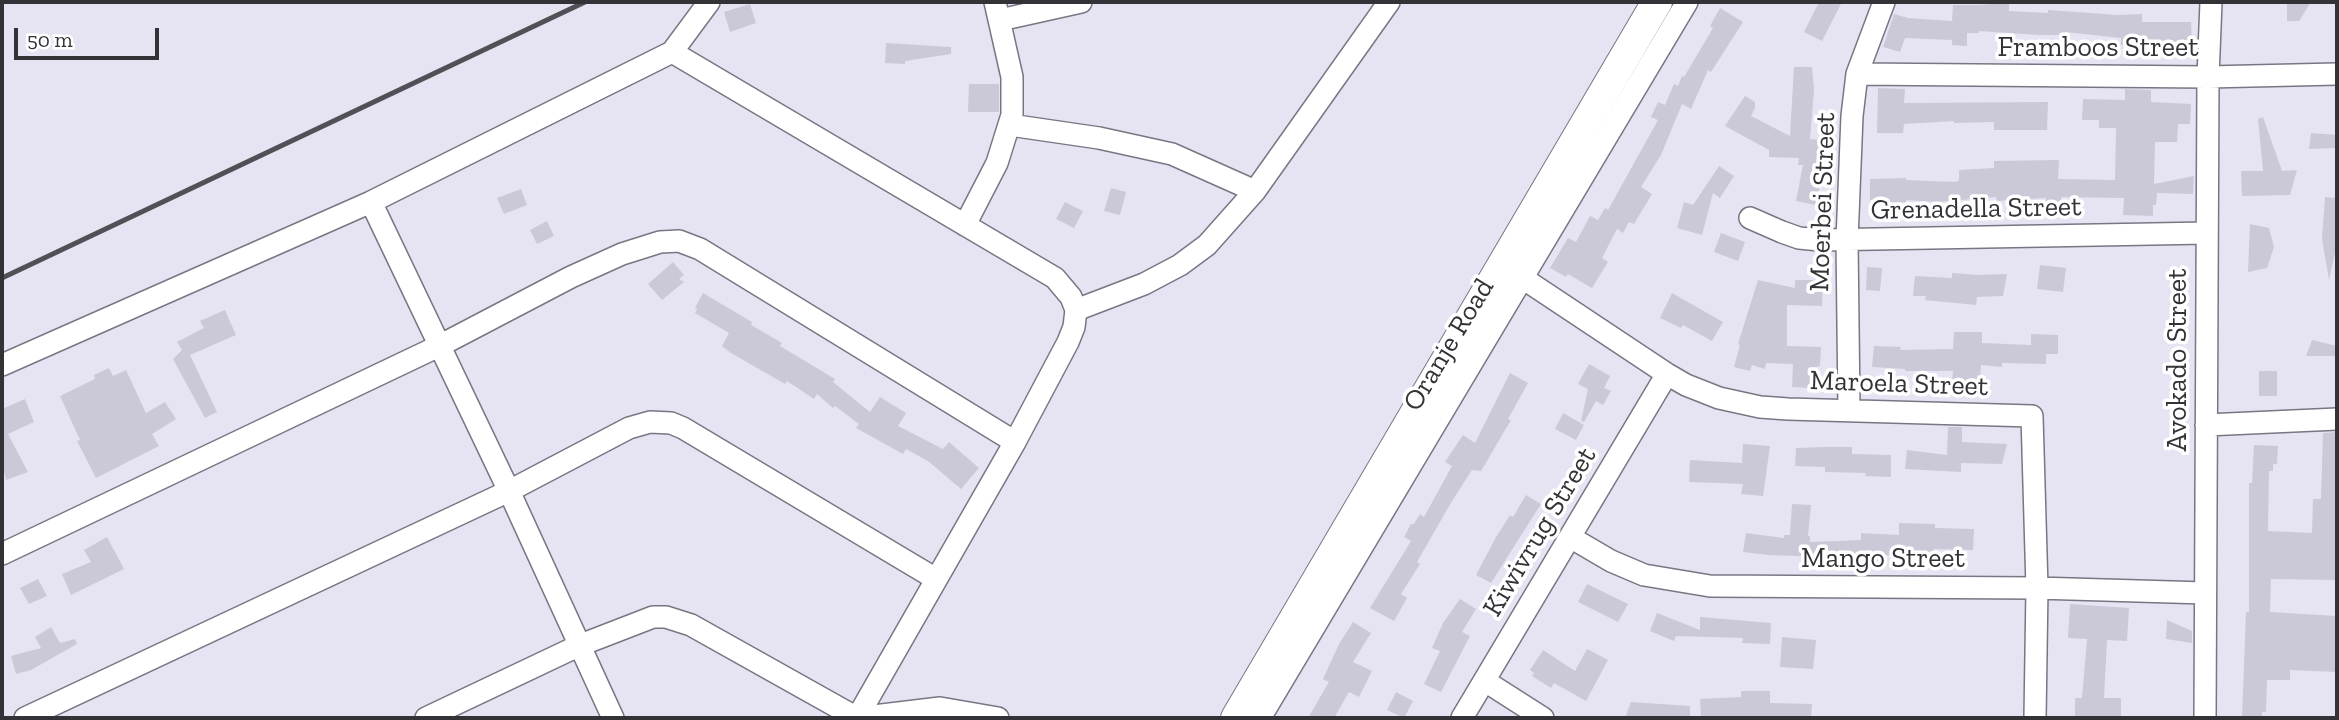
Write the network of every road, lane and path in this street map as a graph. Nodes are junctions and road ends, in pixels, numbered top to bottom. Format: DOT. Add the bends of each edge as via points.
graph roads {
  1 [pos="709,2"];
  2 [pos="1081,2"];
  3 [pos="1389,2"];
  4 [pos="1657,2"];
  5 [pos="1688,2"];
  6 [pos="1884,2"];
  7 [pos="2211,2"];
  8 [pos="998,11"];
  9 [pos="1376,11"];
  10 [pos="672,52"];
  11 [pos="1857,74"];
  12 [pos="2337,74"];
  13 [pos="2208,77"];
  14 [pos="1010,125"];
  15 [pos="1255,191"];
  16 [pos="371,202"];
  17 [pos="1750,218"];
  18 [pos="965,225"];
  19 [pos="2207,233"];
  20 [pos="1847,240"];
  21 [pos="1512,271"];
  22 [pos="1076,310"];
  23 [pos="441,345"];
  24 [pos="2,365"];
  25 [pos="1667,374"];
  26 [pos="1849,409"];
  27 [pos="2337,419"];
  28 [pos="2206,425"];
  29 [pos="1015,442"];
  30 [pos="509,491"];
  31 [pos="1570,537"];
  32 [pos="2,554"];
  33 [pos="936,579"];
  34 [pos="2037,588"];
  35 [pos="2205,593"];
  36 [pos="578,646"];
  37 [pos="1485,681"];
  38 [pos="25,718"];
  39 [pos="427,718"];
  40 [pos="613,718"];
  41 [pos="857,718"];
  42 [pos="998,718"];
  43 [pos="1236,718"];
  44 [pos="1260,718"];
  45 [pos="1462,718"];
  46 [pos="1543,718"];
  47 [pos="2035,718"];
  48 [pos="2205,718"];
  1 -- 10 [label="street"];
  2 -- 8 [label="street"];
  3 -- 9 [label="street"];
  4 -- 21 [label="street"];
  5 -- 21 [label="street, Oranje Road"];
  6 -- 11 [label="street, Moerbei Street"];
  7 -- 13 [label="street, Avokado Street"];
  8 -- 14 [label="street" via="1012,77"];
  9 -- 15 [label="street"];
  10 -- 16 [label="street"];
  10 -- 18 [label="street"];
  11 -- 13 [label="street, Framboos Street"];
  11 -- 20 [label="street, Moerbei Street"];
  12 -- 13 [label="street, Framboos Street"];
  13 -- 19 [label="street, Avokado Street"];
  14 -- 15 [label="street" via="1172,154"];
  14 -- 18 [label="street" via="997,163"];
  15 -- 22 [label="street" via="1207,245 1180,265"];
  16 -- 23 [label="street"];
  16 -- 24 [label="street"];
  17 -- 20 [label="street, Grenadella Street" via="1799,237"];
  18 -- 22 [label="street" via="1055,278"];
  19 -- 20 [label="street, Grenadella Street"];
  19 -- 28 [label="street, Avokado Street"];
  20 -- 26 [label="street, Moerbei Street"];
  21 -- 25 [label="street, Maroela Street"];
  21 -- 43 [label="street"];
  21 -- 44 [label="street, Oranje Road"];
  22 -- 29 [label="street" via="1068,342"];
  23 -- 29 [label="street" via="581,272 645,245 679,241 700,249"];
  23 -- 30 [label="street"];
  23 -- 32 [label="street"];
  25 -- 26 [label="street, Maroela Street" via="1719,398 1760,407"];
  25 -- 31 [label="street, Kiwivrug Street"];
  26 -- 34 [label="street, Maroela Street" via="2032,416"];
  27 -- 28 [label="street"];
  28 -- 35 [label="street, Avokado Street"];
  29 -- 33 [label="street"];
  30 -- 33 [label="street" via="629,428 671,423"];
  30 -- 36 [label="street"];
  30 -- 38 [label="street"];
  31 -- 34 [label="street, Mango Street" via="1644,575 1710,586"];
  31 -- 37 [label="street, Kiwivrug Street"];
  33 -- 41 [label="street"];
  34 -- 35 [label="street, Mango Street"];
  34 -- 47 [label="street, Maroela Street"];
  35 -- 48 [label="street, Avokado Street"];
  36 -- 39 [label="street"];
  36 -- 40 [label="street"];
  36 -- 41 [label="street" via="653,617 679,620"];
  37 -- 45 [label="street, Kiwivrug Street"];
  37 -- 46 [label="street"];
  41 -- 42 [label="street" via="940,708"];
}
